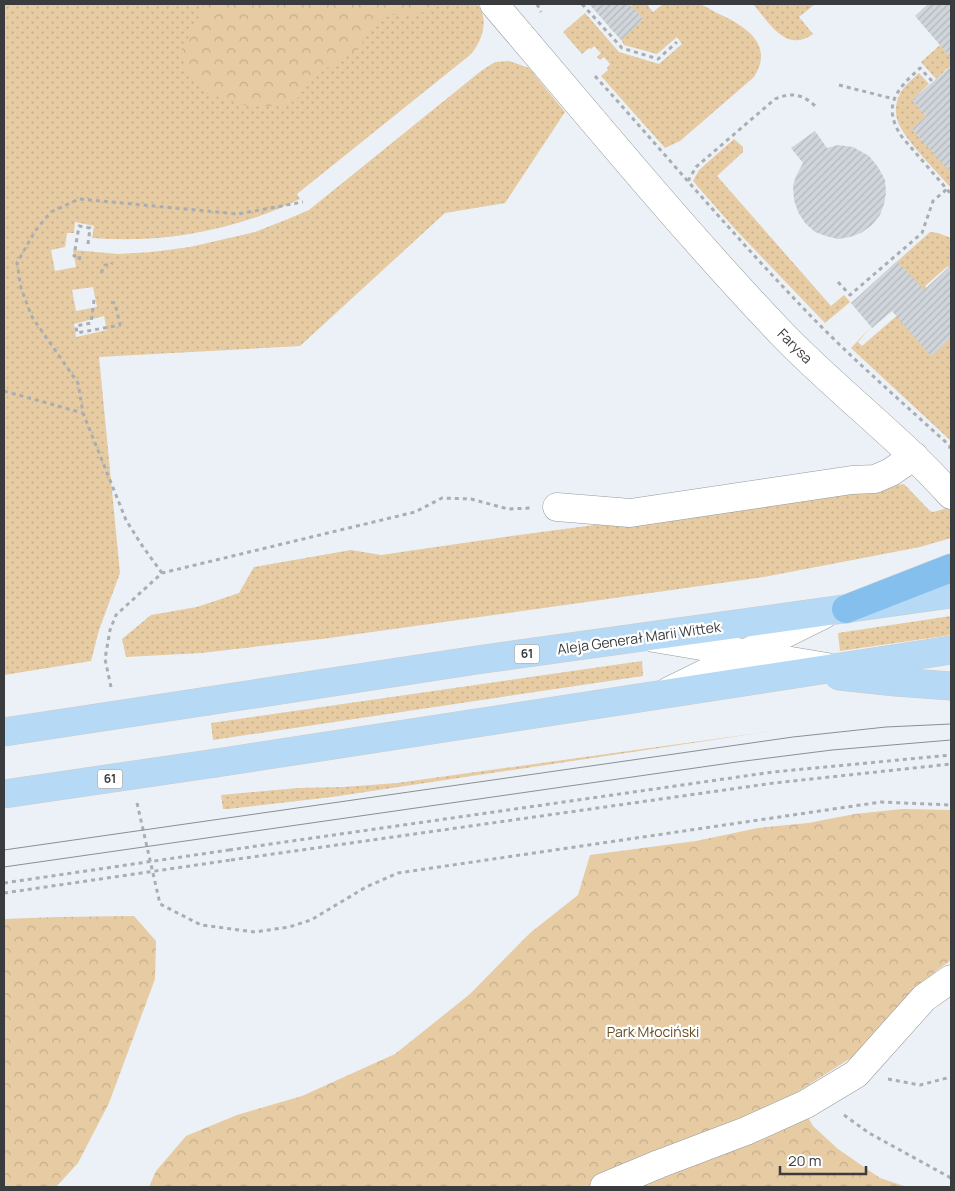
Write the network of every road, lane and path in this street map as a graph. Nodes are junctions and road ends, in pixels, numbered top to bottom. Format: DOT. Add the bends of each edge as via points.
graph roads {
  1 [pos="537,4"];
  2 [pos="582,4"];
  3 [pos="496,5"];
  4 [pos="545,18"];
  5 [pos="677,42"];
  6 [pos="590,70"];
  7 [pos="932,81"];
  8 [pos="839,85"];
  9 [pos="894,100"];
  10 [pos="815,106"];
  11 [pos="688,181"];
  12 [pos="947,189"];
  13 [pos="951,194"];
  14 [pos="303,202"];
  15 [pos="88,244"];
  16 [pos="79,260"];
  17 [pos="112,263"];
  18 [pos="101,273"];
  19 [pos="838,282"];
  20 [pos="94,300"];
  21 [pos="110,302"];
  22 [pos="4,391"];
  23 [pos="83,413"];
  24 [pos="950,446"];
  25 [pos="914,456"];
  26 [pos="951,495"];
  27 [pos="557,507"];
  28 [pos="951,568"];
  29 [pos="951,594"];
  30 [pos="839,610"];
  31 [pos="645,638"];
  32 [pos="951,650"];
  33 [pos="745,653"];
  34 [pos="833,668"];
  35 [pos="806,672"];
  36 [pos="951,686"];
  37 [pos="659,695"];
  38 [pos="4,732"];
  39 [pos="951,755"];
  40 [pos="951,764"];
  41 [pos="4,794"];
  42 [pos="951,805"];
  43 [pos="4,883"];
  44 [pos="4,893"];
  45 [pos="160,904"];
  46 [pos="951,979"];
  47 [pos="856,1074"];
  48 [pos="951,1077"];
  49 [pos="806,1104"];
  50 [pos="951,1178"];
  51 [pos="604,1187"];
  1 -- 4 [label="path"];
  2 -- 5 [label="path" via="622,48 658,59"];
  3 -- 25 [label="lane, Farysa" via="708,256 784,336 840,404"];
  6 -- 11 [label="path"];
  7 -- 9 [label="path" via="920,68 903,84"];
  8 -- 9 [label="path"];
  9 -- 12 [label="path" via="893,114 898,132"];
  10 -- 11 [label="path" via="802,96 775,99 696,167"];
  11 -- 24 [label="path" via="807,312"];
  12 -- 13 [label="path"];
  12 -- 19 [label="path" via="933,201 922,233 850,295"];
  14 -- 23 [label="path" via="238,214 79,199 51,212 35,231 17,263 21,288 32,317 78,383"];
  15 -- 16 [label="path" via="90,228 78,226 74,256 80,256"];
  17 -- 18 [label="path" via="106,265"];
  20 -- 21 [label="path" via="91,323 76,326 77,333 120,325 115,303"];
  22 -- 23 [label="path"];
  23 -- 27 [label="path" via="126,520 162,574 415,512 442,498 471,499 508,509"];
  25 -- 26 [label="lane, Farysa"];
  25 -- 27 [label="lane" via="875,479 630,513"];
  28 -- 30 [label="highway"];
  29 -- 30 [label="main road, Aleja Generał Marii Wittek / 61"];
  30 -- 31 [label="main road, Aleja Generał Marii Wittek / 61"];
  30 -- 33 [label="lane"];
  31 -- 33 [label="lane"];
  31 -- 38 [label="main road, Aleja Generał Marii Wittek / 61, bridge"];
  32 -- 34 [label="main road"];
  33 -- 34 [label="lane"];
  33 -- 37 [label="lane"];
  34 -- 35 [label="main road"];
  35 -- 36 [label="main road, 61"];
  35 -- 37 [label="main road, 61"];
  37 -- 41 [label="main road, 61, bridge"];
  39 -- 43 [label="path, bridge" via="773,772"];
  40 -- 44 [label="path, bridge" via="774,782"];
  42 -- 45 [label="path" via="881,802 398,873 366,887 311,920 255,932 201,926"];
  46 -- 47 [label="lane" via="924,998"];
  47 -- 48 [label="path" via="920,1085"];
  47 -- 49 [label="lane"];
  49 -- 50 [label="path" via="837,1110 869,1133"];
  49 -- 51 [label="lane"];
}
